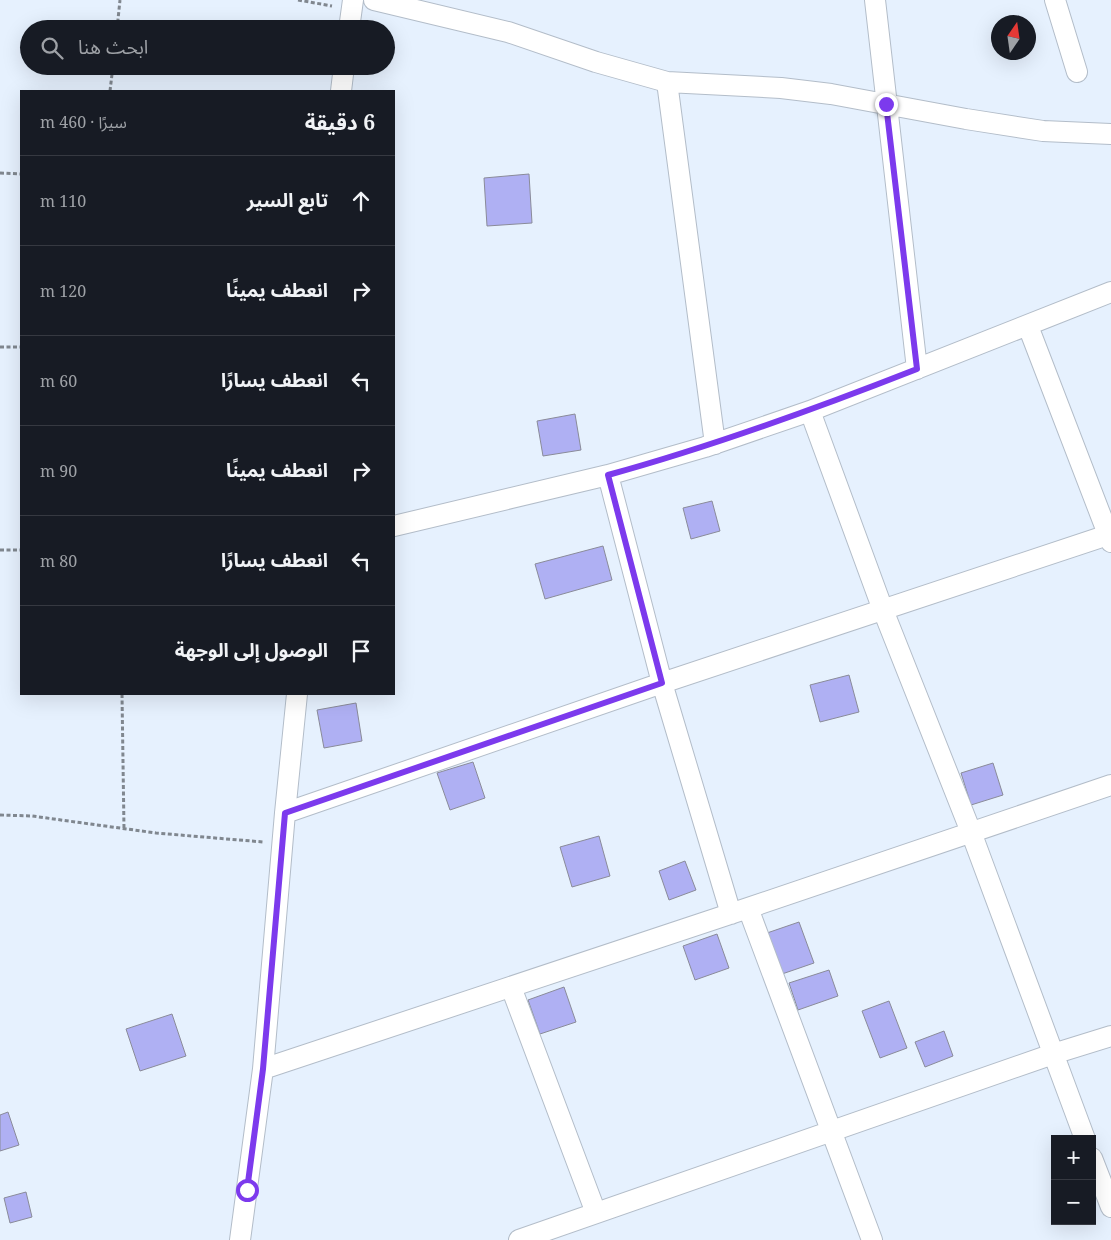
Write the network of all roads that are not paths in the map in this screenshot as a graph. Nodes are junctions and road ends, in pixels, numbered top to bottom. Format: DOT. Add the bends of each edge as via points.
graph roads {
  1 [pos="374,0"];
  2 [pos="875,0"];
  3 [pos="1055,0"];
  4 [pos="1077,72"];
  5 [pos="343,75"];
  6 [pos="667,82"];
  7 [pos="341,90"];
  8 [pos="886,104"];
  9 [pos="1111,134"];
  10 [pos="1111,292"];
  11 [pos="1028,326"];
  12 [pos="917,369"];
  13 [pos="810,411"];
  14 [pos="715,444"];
  15 [pos="608,475"];
  16 [pos="395,526"];
  17 [pos="1110,537"];
  18 [pos="882,610"];
  19 [pos="662,683"];
  20 [pos="297,695"];
  21 [pos="1111,785"];
  22 [pos="285,813"];
  23 [pos="971,832"];
  24 [pos="739,911"];
  25 [pos="511,986"];
  26 [pos="1111,1036"];
  27 [pos="1053,1054"];
  28 [pos="263,1069"];
  29 [pos="830,1133"];
  30 [pos="1083,1135"];
  31 [pos="1096,1168"];
  32 [pos="1111,1207"];
  33 [pos="596,1214"];
  34 [pos="240,1240"];
  35 [pos="519,1240"];
  36 [pos="872,1240"];
  1 -- 6 [label="street" via="508,32"];
  2 -- 8 [label="street"];
  3 -- 4 [label="street"];
  5 -- 7 [label="street"];
  6 -- 8 [label="street" via="781,88"];
  6 -- 14 [label="street"];
  8 -- 9 [label="street" via="1043,131"];
  8 -- 12 [label="street"];
  10 -- 11 [label="street"];
  11 -- 12 [label="street"];
  11 -- 17 [label="street"];
  12 -- 13 [label="street"];
  13 -- 14 [label="street"];
  13 -- 18 [label="street"];
  14 -- 15 [label="street"];
  15 -- 16 [label="street"];
  15 -- 19 [label="street"];
  17 -- 18 [label="street"];
  18 -- 19 [label="street"];
  18 -- 23 [label="street"];
  19 -- 22 [label="street"];
  19 -- 24 [label="street"];
  20 -- 22 [label="street"];
  21 -- 23 [label="street"];
  22 -- 28 [label="street"];
  23 -- 24 [label="street"];
  23 -- 27 [label="street"];
  24 -- 25 [label="street"];
  24 -- 29 [label="street"];
  25 -- 28 [label="street"];
  25 -- 33 [label="street"];
  26 -- 27 [label="street"];
  27 -- 29 [label="street"];
  27 -- 30 [label="street"];
  28 -- 34 [label="street"];
  29 -- 33 [label="street"];
  29 -- 36 [label="street"];
  31 -- 32 [label="street"];
  33 -- 35 [label="street"];
}
